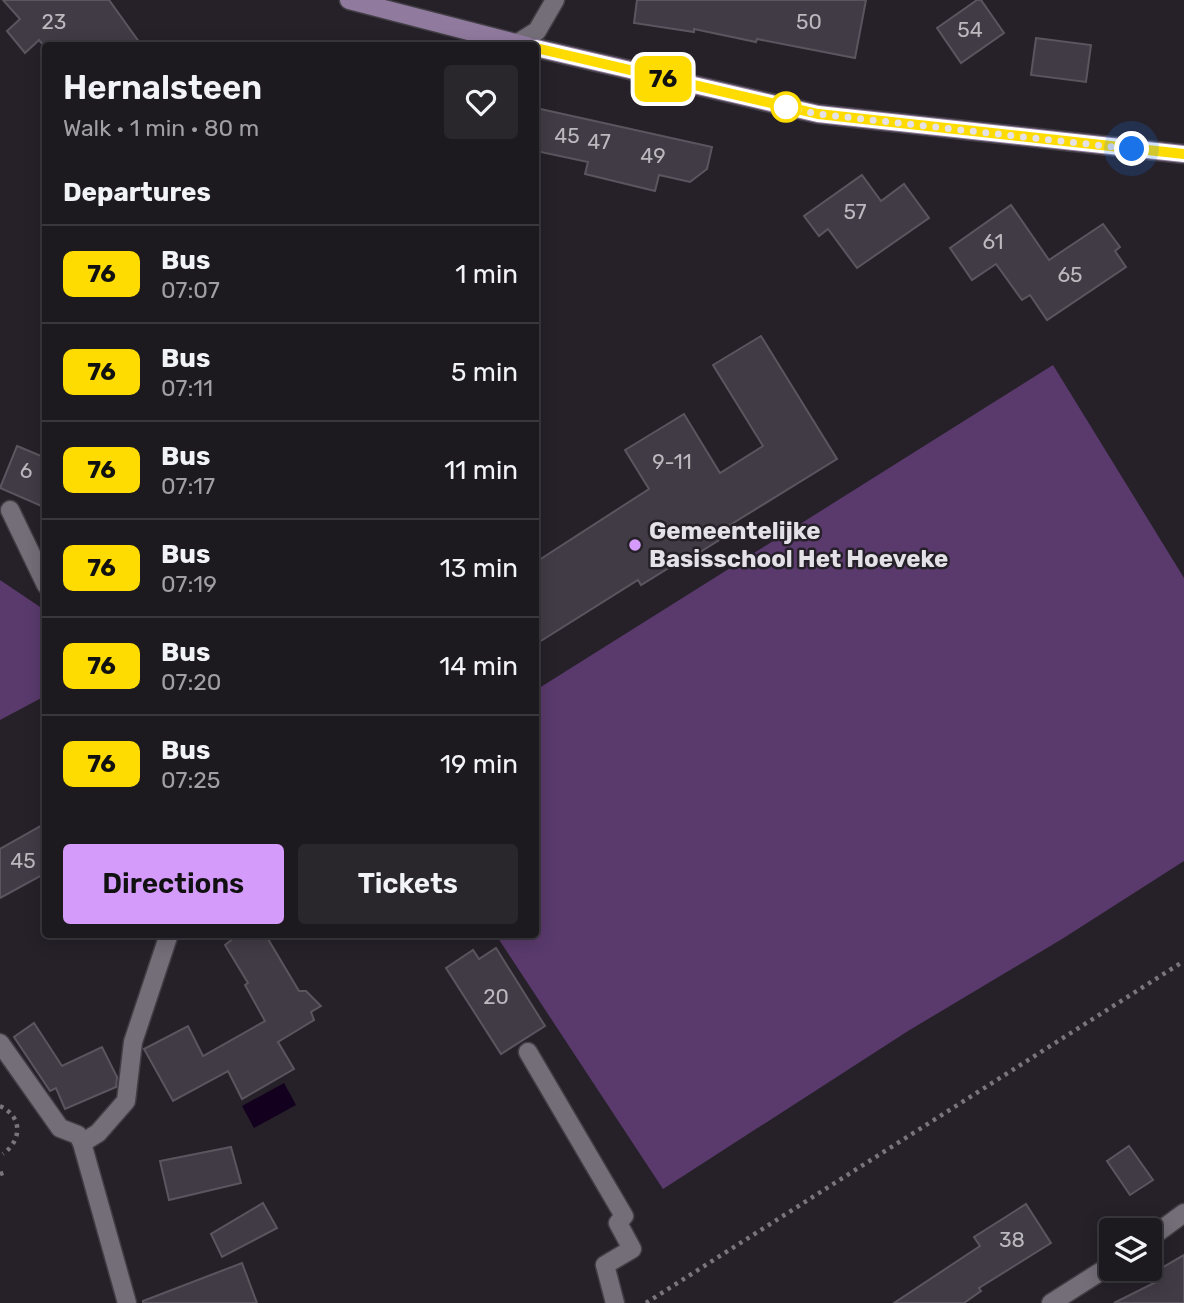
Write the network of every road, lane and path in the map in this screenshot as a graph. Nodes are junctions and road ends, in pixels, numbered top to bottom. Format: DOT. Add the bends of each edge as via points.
graph roads {
  1 [pos="349,0"];
  2 [pos="552,1"];
  3 [pos="510,42"];
  4 [pos="521,42"];
  5 [pos="539,49"];
  6 [pos="1184,154"];
  7 [pos="10,510"];
  8 [pos="42,577"];
  9 [pos="168,938"];
  10 [pos="1184,961"];
  11 [pos="0,1043"];
  12 [pos="528,1052"];
  13 [pos="0,1106"];
  14 [pos="82,1143"];
  15 [pos="3,1154"];
  16 [pos="1184,1213"];
  17 [pos="1162,1229"];
  18 [pos="1099,1273"];
  19 [pos="127,1303"];
  20 [pos="615,1303"];
  21 [pos="646,1303"];
  22 [pos="1051,1303"];
  1 -- 3 [label="street"];
  2 -- 4 [label="street" via="537,31"];
  5 -- 6 [label="street" via="818,114"];
  7 -- 8 [label="street"];
  9 -- 14 [label="street" via="133,1042 126,1101 98,1133"];
  10 -- 21 [label="path"];
  11 -- 14 [label="street" via="60,1128 78,1135"];
  12 -- 20 [label="street" via="624,1216 618,1223 632,1249 605,1265"];
  13 -- 15 [label="path" via="13,1116 18,1134"];
  14 -- 19 [label="street"];
  16 -- 17 [label="street"];
  18 -- 22 [label="street"];
}
